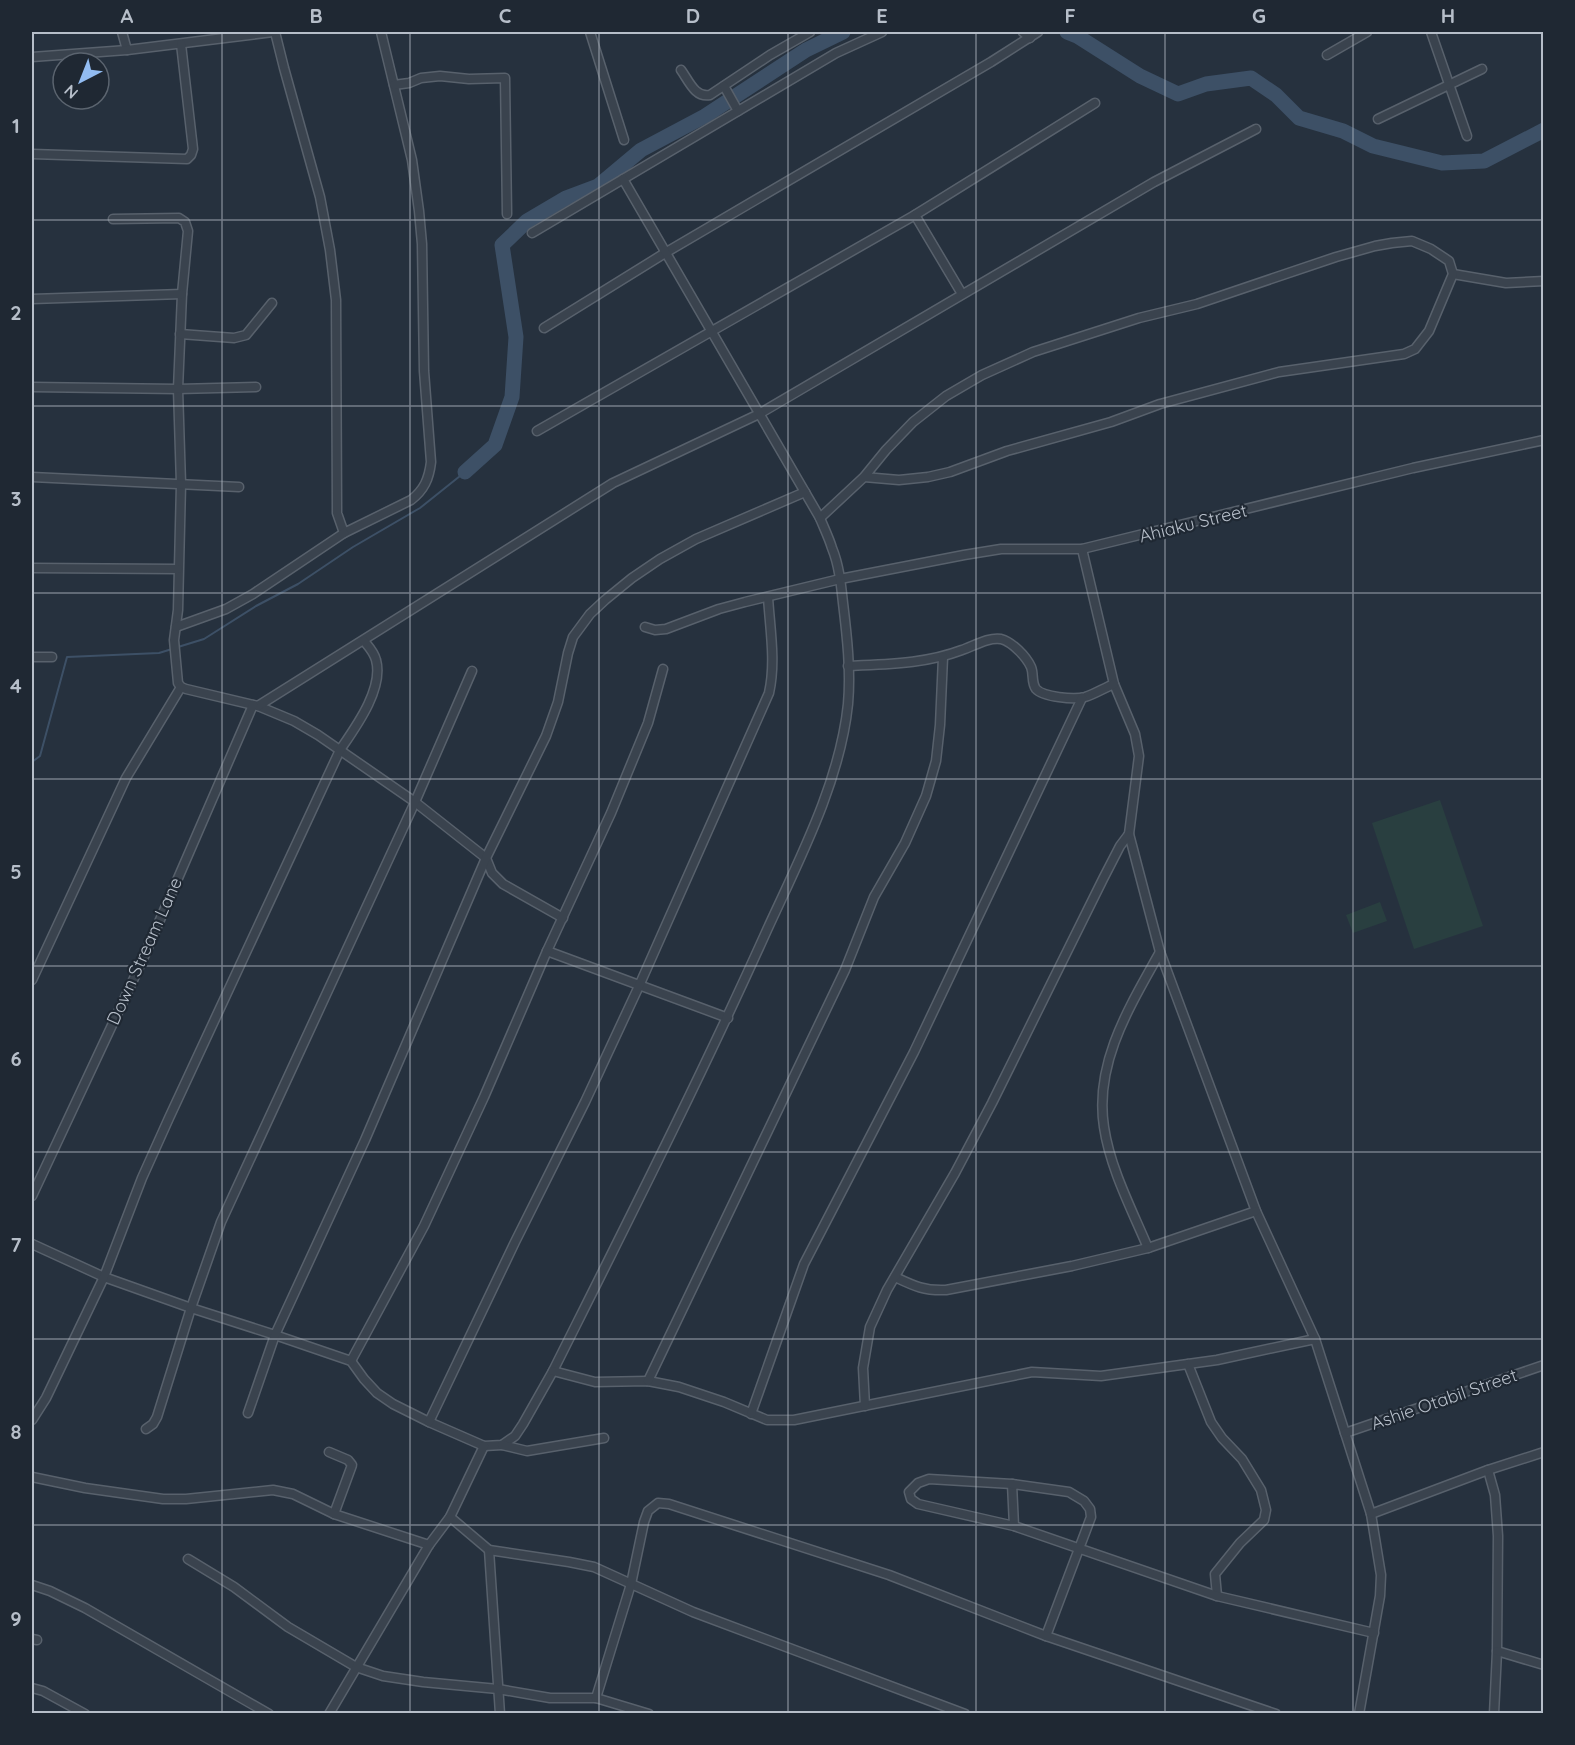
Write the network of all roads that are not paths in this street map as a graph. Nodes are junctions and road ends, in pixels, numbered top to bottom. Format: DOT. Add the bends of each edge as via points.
graph roads {
  1 [pos="122,32"];
  2 [pos="274,32"];
  3 [pos="381,32"];
  4 [pos="810,32"];
  5 [pos="882,32"];
  6 [pos="1038,32"];
  7 [pos="1366,32"];
  8 [pos="1431,32"];
  9 [pos="591,34"];
  10 [pos="1026,35"];
  11 [pos="181,44"];
  12 [pos="127,50"];
  13 [pos="1327,55"];
  14 [pos="32,57"];
  15 [pos="1482,69"];
  16 [pos="681,70"];
  17 [pos="394,85"];
  18 [pos="1449,85"];
  19 [pos="726,89"];
  20 [pos="1095,103"];
  21 [pos="737,108"];
  22 [pos="1378,119"];
  23 [pos="1256,129"];
  24 [pos="1467,136"];
  25 [pos="624,140"];
  26 [pos="32,154"];
  27 [pos="623,179"];
  28 [pos="507,214"];
  29 [pos="915,215"];
  30 [pos="113,219"];
  31 [pos="532,233"];
  32 [pos="665,253"];
  33 [pos="1452,274"];
  34 [pos="1544,281"];
  35 [pos="182,294"];
  36 [pos="962,294"];
  37 [pos="32,299"];
  38 [pos="272,303"];
  39 [pos="544,328"];
  40 [pos="710,332"];
  41 [pos="180,334"];
  42 [pos="32,387"];
  43 [pos="256,387"];
  44 [pos="178,389"];
  45 [pos="759,414"];
  46 [pos="537,431"];
  47 [pos="1544,440"];
  48 [pos="32,477"];
  49 [pos="864,477"];
  50 [pos="181,484"];
  51 [pos="239,487"];
  52 [pos="805,492"];
  53 [pos="820,518"];
  54 [pos="344,533"];
  55 [pos="1082,549"];
  56 [pos="32,568"];
  57 [pos="178,569"];
  58 [pos="840,579"];
  59 [pos="768,597"];
  60 [pos="176,627"];
  61 [pos="645,627"];
  62 [pos="364,641"];
  63 [pos="32,657"];
  64 [pos="52,657"];
  65 [pos="942,657"];
  66 [pos="848,666"];
  67 [pos="663,669"];
  68 [pos="472,671"];
  69 [pos="1114,684"];
  70 [pos="181,687"];
  71 [pos="1082,698"];
  72 [pos="255,706"];
  73 [pos="340,750"];
  74 [pos="416,802"];
  75 [pos="1130,834"];
  76 [pos="486,858"];
  77 [pos="563,918"];
  78 [pos="547,951"];
  79 [pos="1160,952"];
  80 [pos="32,981"];
  81 [pos="639,986"];
  82 [pos="728,1017"];
  83 [pos="32,1196"];
  84 [pos="1256,1211"];
  85 [pos="32,1244"];
  86 [pos="1148,1248"];
  87 [pos="104,1277"];
  88 [pos="895,1277"];
  89 [pos="191,1308"];
  90 [pos="275,1335"];
  91 [pos="1315,1339"];
  92 [pos="351,1361"];
  93 [pos="1188,1364"];
  94 [pos="1544,1365"];
  95 [pos="553,1371"];
  96 [pos="648,1381"];
  97 [pos="865,1406"];
  98 [pos="248,1413"];
  99 [pos="751,1414"];
  100 [pos="32,1420"];
  101 [pos="429,1422"];
  102 [pos="146,1429"];
  103 [pos="1345,1433"];
  104 [pos="604,1438"];
  105 [pos="502,1445"];
  106 [pos="484,1446"];
  107 [pos="329,1452"];
  108 [pos="1544,1452"];
  109 [pos="1488,1470"];
  110 [pos="32,1477"];
  111 [pos="1012,1484"];
  112 [pos="334,1514"];
  113 [pos="1371,1514"];
  114 [pos="450,1517"];
  115 [pos="1014,1526"];
  116 [pos="429,1545"];
  117 [pos="1078,1548"];
  118 [pos="489,1550"];
  119 [pos="188,1559"];
  120 [pos="631,1584"];
  121 [pos="32,1585"];
  122 [pos="1217,1596"];
  123 [pos="1374,1633"];
  124 [pos="1046,1636"];
  125 [pos="1497,1651"];
  126 [pos="1544,1665"];
  127 [pos="356,1667"];
  128 [pos="32,1688"];
  129 [pos="498,1689"];
  130 [pos="596,1698"];
  131 [pos="1249,1709"];
  132 [pos="85,1713"];
  133 [pos="269,1713"];
  134 [pos="329,1713"];
  135 [pos="500,1713"];
  136 [pos="649,1713"];
  137 [pos="966,1713"];
  138 [pos="1276,1713"];
  139 [pos="1359,1713"];
  140 [pos="1494,1713"];
  1 -- 12 [label="street"];
  2 -- 11 [label="street"];
  2 -- 54 [label="street" via="320,196 330,249 336,300 337,513"];
  3 -- 17 [label="street"];
  4 -- 19 [label="street"];
  5 -- 21 [label="street"];
  6 -- 10 [label="street"];
  7 -- 13 [label="street"];
  8 -- 18 [label="street"];
  9 -- 25 [label="street"];
  10 -- 32 [label="street"];
  11 -- 12 [label="street"];
  11 -- 26 [label="street" via="193,149 187,159"];
  12 -- 14 [label="street"];
  15 -- 18 [label="street"];
  16 -- 19 [label="street" via="698,94 710,95"];
  17 -- 28 [label="street" via="440,76 505,78"];
  17 -- 54 [label="street" via="412,160 419,211 430,468 419,494"];
  18 -- 22 [label="street"];
  18 -- 24 [label="street"];
  19 -- 21 [label="street"];
  20 -- 29 [label="street"];
  21 -- 27 [label="street"];
  23 -- 36 [label="street" via="1154,182"];
  27 -- 31 [label="street"];
  27 -- 32 [label="street"];
  29 -- 36 [label="street"];
  29 -- 40 [label="street"];
  30 -- 35 [label="street" via="183,220 188,231"];
  32 -- 39 [label="street"];
  32 -- 40 [label="street"];
  33 -- 34 [label="street" via="1506,283"];
  33 -- 49 [label="street" via="1429,331 1415,349 1404,354 1279,372 1160,404 950,472 899,480"];
  33 -- 49 [label="street" via="1449,261 1431,249 1412,241 1392,243 1033,352 946,396 913,422"];
  35 -- 37 [label="street"];
  35 -- 41 [label="street"];
  36 -- 45 [label="street"];
  38 -- 41 [label="street" via="246,335 234,338"];
  40 -- 45 [label="street"];
  40 -- 46 [label="street"];
  41 -- 44 [label="street"];
  42 -- 44 [label="street"];
  43 -- 44 [label="street"];
  44 -- 50 [label="street"];
  45 -- 52 [label="street"];
  45 -- 62 [label="street" via="613,483"];
  47 -- 55 [label="street, Ahiaku Street"];
  48 -- 50 [label="street"];
  49 -- 53 [label="street"];
  50 -- 51 [label="street"];
  50 -- 57 [label="street"];
  52 -- 53 [label="street"];
  52 -- 76 [label="street" via="696,539 660,559 591,614 573,637 546,736"];
  53 -- 58 [label="street"];
  54 -- 60 [label="street" via="253,594 226,609"];
  55 -- 58 [label="street, Ahiaku Street" via="1001,549"];
  55 -- 69 [label="street"];
  56 -- 57 [label="street"];
  57 -- 60 [label="street"];
  58 -- 59 [label="street, Ahiaku Street"];
  58 -- 66 [label="street"];
  59 -- 61 [label="street, Ahiaku Street" via="719,609 666,629"];
  59 -- 81 [label="street" via="772,664 769,693"];
  60 -- 70 [label="street" via="174,640"];
  62 -- 72 [label="street"];
  62 -- 73 [label="street" via="374,653 376,678 369,701"];
  63 -- 64 [label="street"];
  65 -- 66 [label="street" via="903,664"];
  65 -- 71 [label="street" via="993,638 1004,640 1028,662 1034,684 1042,693"];
  65 -- 96 [label="street" via="936,761 926,796 874,897 845,970"];
  66 -- 82 [label="street" via="848,704 840,750 825,797"];
  67 -- 77 [label="street" via="648,723"];
  68 -- 74 [label="street"];
  69 -- 71 [label="street"];
  69 -- 75 [label="street" via="1135,734 1139,756"];
  70 -- 72 [label="street"];
  70 -- 80 [label="street" via="126,778"];
  71 -- 99 [label="street" via="914,1052 804,1264"];
  72 -- 73 [label="street" via="294,721"];
  72 -- 83 [label="street, Down Stream Lane"];
  73 -- 74 [label="street"];
  73 -- 87 [label="street" via="142,1178"];
  74 -- 76 [label="street"];
  74 -- 89 [label="street" via="221,1222"];
  75 -- 79 [label="street"];
  75 -- 88 [label="street" via="1103,879 987,1113"];
  76 -- 77 [label="street" via="492,873 503,884"];
  76 -- 90 [label="street" via="365,1140"];
  77 -- 78 [label="street"];
  78 -- 81 [label="street"];
  78 -- 92 [label="street" via="429,1215"];
  79 -- 84 [label="street"];
  79 -- 86 [label="street" via="1115,1038 1103,1090 1104,1127 1110,1150"];
  81 -- 82 [label="street"];
  81 -- 101 [label="street"];
  82 -- 95 [label="street"];
  84 -- 86 [label="street"];
  84 -- 91 [label="street"];
  85 -- 87 [label="street"];
  86 -- 88 [label="street" via="946,1290 919,1288"];
  87 -- 89 [label="street"];
  87 -- 100 [label="street"];
  88 -- 97 [label="street" via="870,1327 863,1368"];
  89 -- 90 [label="street"];
  89 -- 102 [label="street" via="157,1417"];
  90 -- 92 [label="street"];
  90 -- 98 [label="street"];
  91 -- 93 [label="street"];
  91 -- 103 [label="street"];
  92 -- 101 [label="street" via="377,1393"];
  93 -- 97 [label="street" via="1101,1376 1032,1372"];
  93 -- 122 [label="street" via="1211,1422 1242,1459 1261,1490 1266,1510 1264,1520 1215,1574"];
  94 -- 103 [label="street, Ashie Otabil Street"];
  95 -- 96 [label="street" via="595,1382"];
  95 -- 105 [label="street" via="524,1424"];
  96 -- 99 [label="street" via="699,1393"];
  97 -- 99 [label="street" via="794,1420 767,1420"];
  101 -- 106 [label="street"];
  103 -- 113 [label="street"];
  104 -- 105 [label="street" via="527,1451"];
  105 -- 106 [label="street"];
  106 -- 114 [label="street"];
  107 -- 112 [label="street" via="352,1465"];
  108 -- 109 [label="street"];
  109 -- 113 [label="street"];
  109 -- 125 [label="street" via="1495,1495 1498,1536"];
  110 -- 112 [label="street" via="163,1499 273,1490 293,1494"];
  111 -- 115 [label="street"];
  111 -- 115 [label="street" via="929,1479 909,1492 918,1504"];
  111 -- 117 [label="street" via="1069,1492 1084,1501 1090,1517"];
  112 -- 116 [label="street"];
  113 -- 123 [label="street" via="1380,1575"];
  114 -- 116 [label="street"];
  114 -- 118 [label="street"];
  115 -- 117 [label="street"];
  116 -- 127 [label="street"];
  117 -- 122 [label="street"];
  117 -- 124 [label="street"];
  118 -- 120 [label="street" via="594,1567"];
  118 -- 129 [label="street"];
  119 -- 127 [label="street" via="288,1627"];
  120 -- 124 [label="street" via="648,1511 658,1503 669,1504 889,1575"];
  120 -- 130 [label="street"];
  120 -- 137 [label="street" via="693,1612"];
  121 -- 133 [label="street" via="85,1608"];
  122 -- 123 [label="street"];
  123 -- 139 [label="street"];
  124 -- 131 [label="street"];
  125 -- 126 [label="street"];
  125 -- 140 [label="street"];
  127 -- 129 [label="street" via="393,1677"];
  127 -- 134 [label="street"];
  128 -- 132 [label="street"];
  129 -- 130 [label="street" via="550,1698"];
  129 -- 135 [label="street"];
  130 -- 136 [label="street"];
  131 -- 138 [label="street"];
}
